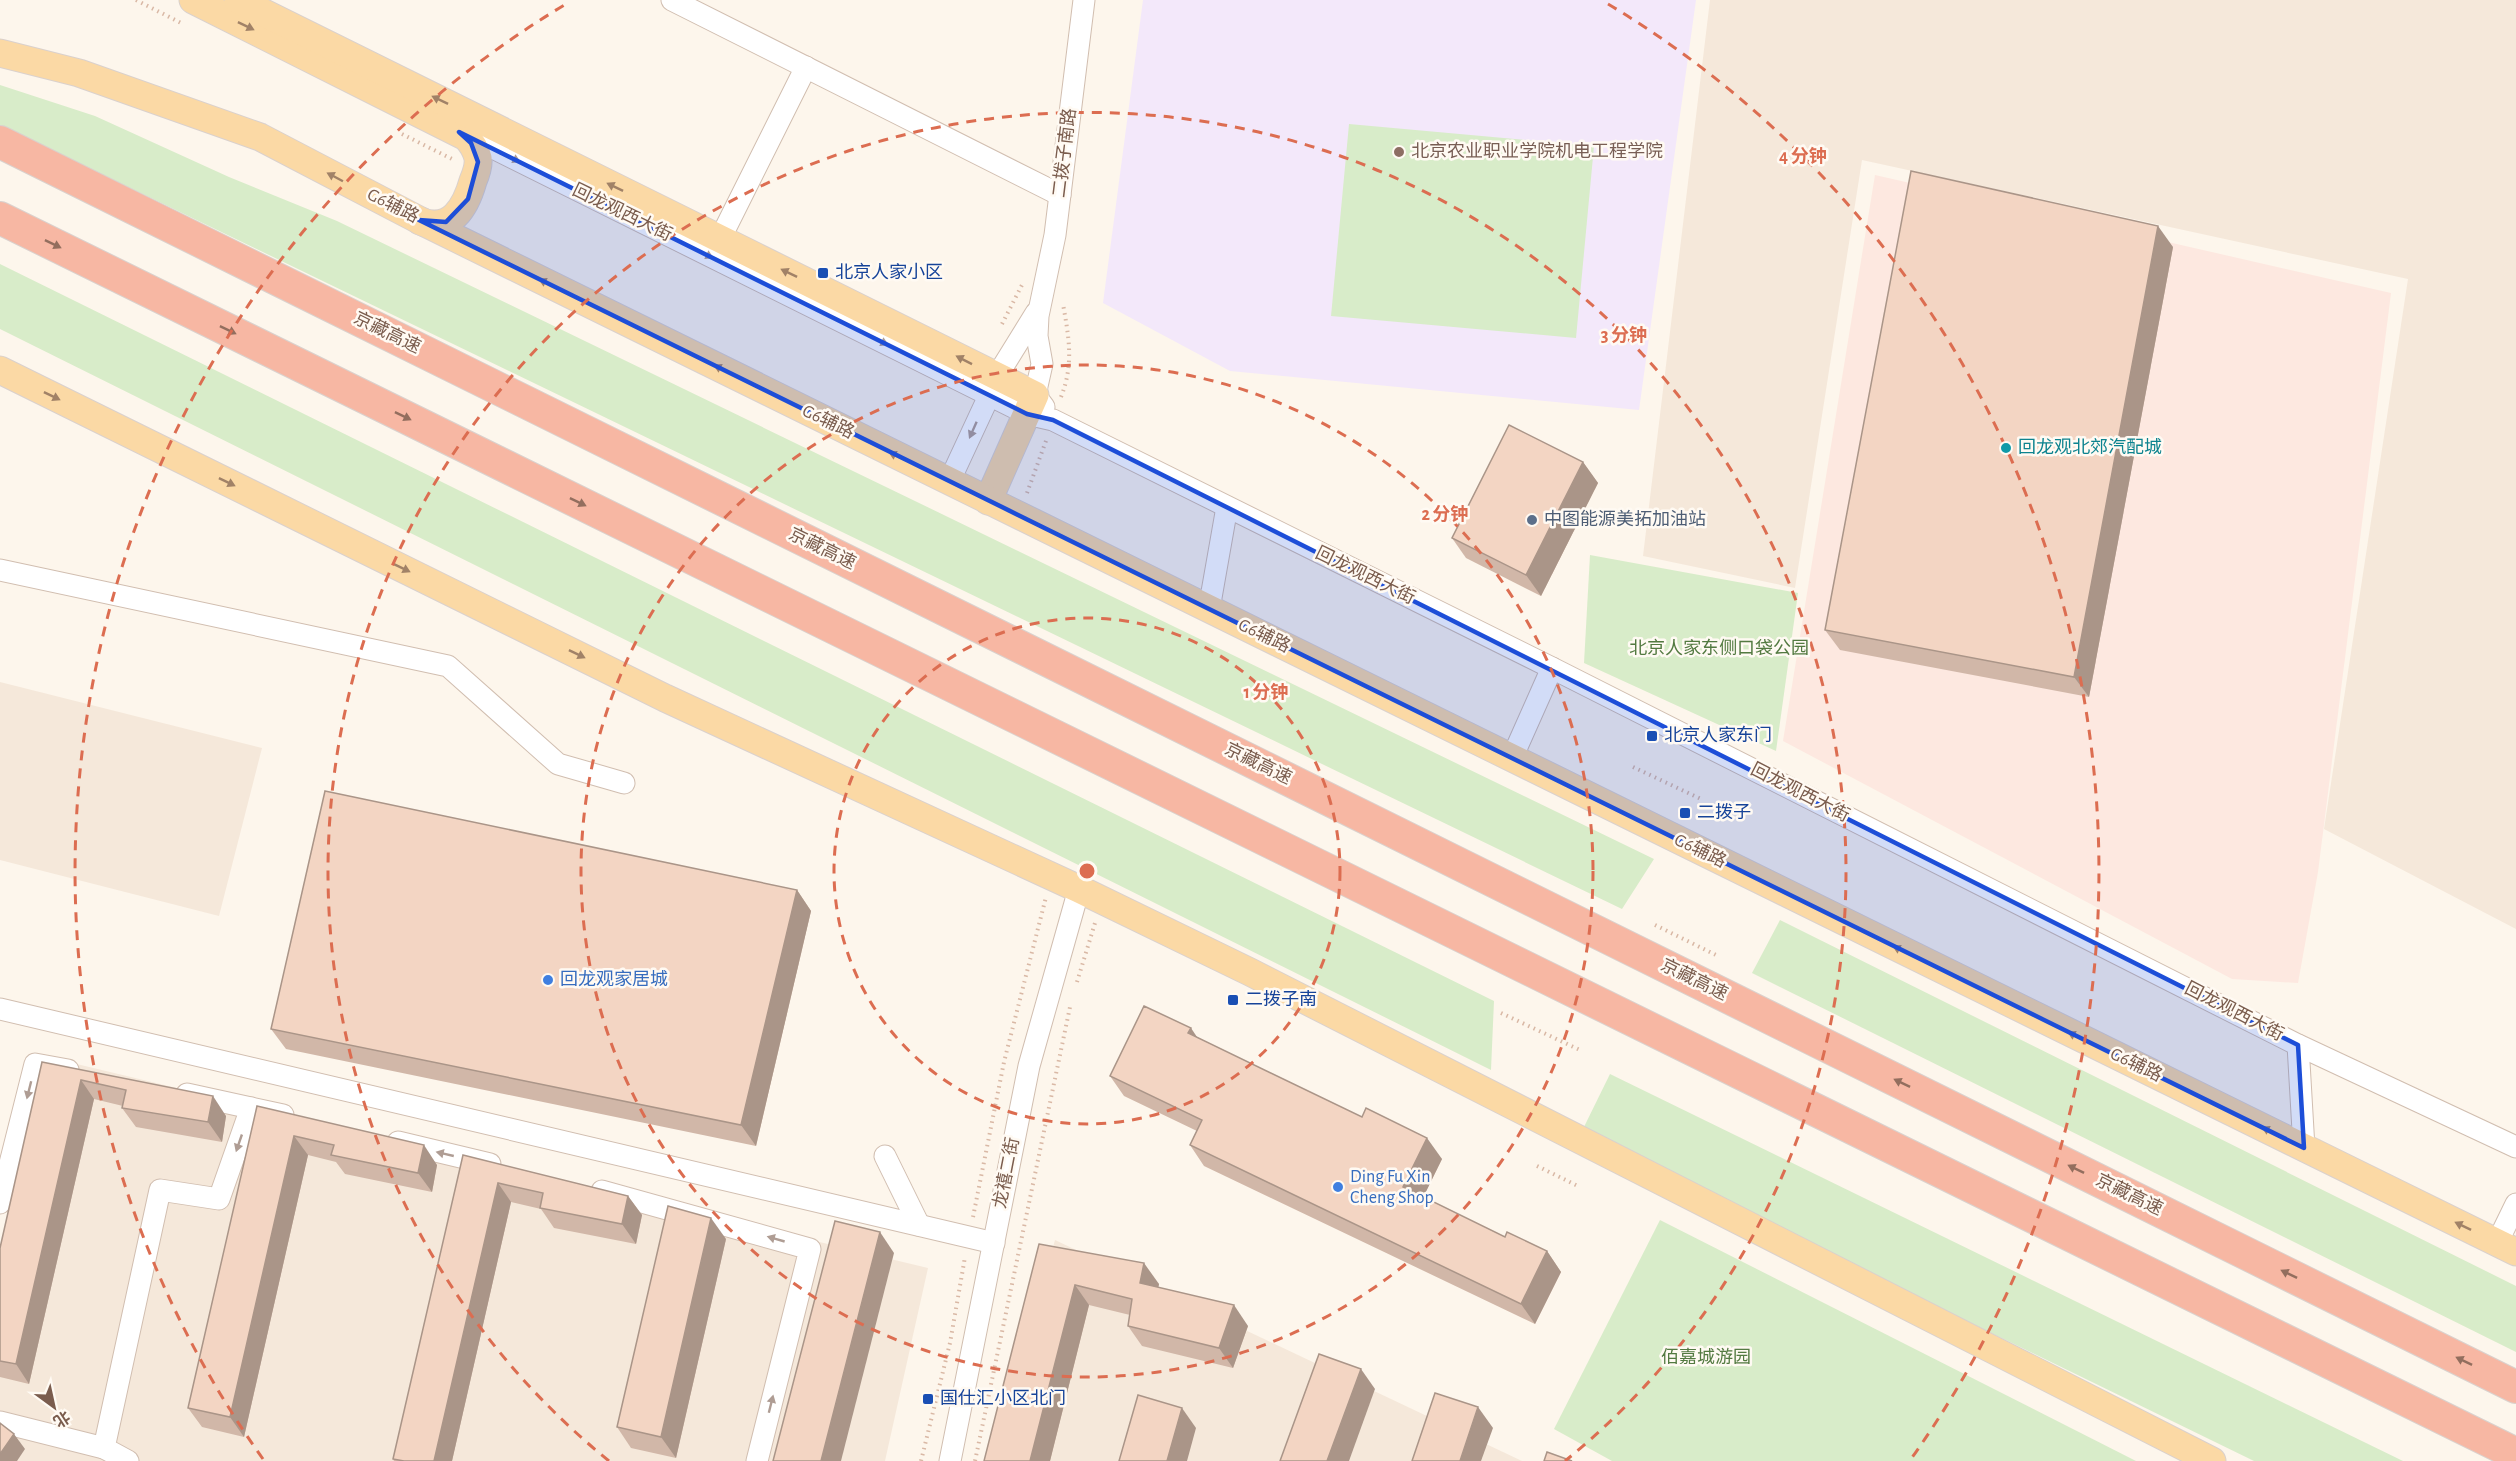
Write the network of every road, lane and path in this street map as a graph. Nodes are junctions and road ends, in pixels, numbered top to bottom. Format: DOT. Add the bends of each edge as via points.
graph roads {
  1 [pos="194,0"];
  2 [pos="238,0"];
  3 [pos="672,0"];
  4 [pos="1084,0"];
  5 [pos="0,53"];
  6 [pos="806,67"];
  7 [pos="459,132"];
  8 [pos="0,142"];
  9 [pos="1060,195"];
  10 [pos="0,218"];
  11 [pos="419,220"];
  12 [pos="720,238"];
  13 [pos="1040,304"];
  14 [pos="0,370"];
  15 [pos="994,386"];
  16 [pos="1038,410"];
  17 [pos="1041,453"];
  18 [pos="949,482"];
  19 [pos="988,501"];
  20 [pos="1227,507"];
  21 [pos="1018,516"];
  22 [pos="0,570"];
  23 [pos="1209,609"];
  24 [pos="1552,668"];
  25 [pos="1512,758"];
  26 [pos="1633,767"];
  27 [pos="624,783"];
  28 [pos="1701,800"];
  29 [pos="1079,889"];
  30 [pos="1046,896"];
  31 [pos="1096,920"];
  32 [pos="1655,925"];
  33 [pos="1716,955"];
  34 [pos="1074,989"];
  35 [pos="1071,1000"];
  36 [pos="0,1009"];
  37 [pos="1501,1013"];
  38 [pos="2298,1044"];
  39 [pos="1580,1050"];
  40 [pos="92,1075"];
  41 [pos="172,1091"];
  42 [pos="251,1108"];
  43 [pos="308,1121"];
  44 [pos="377,1137"];
  45 [pos="2516,1147"];
  46 [pos="2304,1148"];
  47 [pos="885,1156"];
  48 [pos="1537,1166"];
  49 [pos="514,1170"];
  50 [pos="583,1186"];
  51 [pos="1580,1187"];
  52 [pos="0,1203"];
  53 [pos="2516,1204"];
  54 [pos="919,1225"];
  55 [pos="969,1237"];
  56 [pos="994,1243"];
  57 [pos="2506,1247"];
  58 [pos="2516,1387"];
  59 [pos="0,1422"];
  60 [pos="104,1448"];
  61 [pos="2516,1454"];
  62 [pos="128,1461"];
  63 [pos="757,1461"];
  64 [pos="921,1461"];
  65 [pos="950,1461"];
  66 [pos="975,1461"];
  67 [pos="2212,1461"];
  1 -- 7 [label="main road, 回龙观西大街, one-way"];
  12 -- 2 [label="main road, 回龙观西大街, one-way"];
  3 -- 6 [label="street"];
  4 -- 9 [label="street, 二拨子南路"];
  11 -- 5 [label="main road, G6辅路, one-way" via="260,137 79,73"];
  6 -- 9 [label="street"];
  6 -- 12 [label="street"];
  7 -- 11 [label="main road" via="471,143 478,162 468,199 456,216 446,222 430,224"];
  7 -- 15 [label="street, 回龙观西大街, one-way"];
  58 -- 8 [label="highway, 京藏高速, one-way"];
  9 -- 13 [label="street, 二拨子南路"];
  10 -- 61 [label="highway, one-way"];
  18 -- 11 [label="main road, G6辅路, one-way"];
  15 -- 12 [label="main road, 回龙观西大街, one-way"];
  13 -- 15 [label="street, 二拨子南路"];
  13 -- 16 [label="street, 二拨子南路" via="1037,326 1042,372"];
  14 -- 29 [label="main road, one-way" via="665,698"];
  15 -- 16 [label="main road, 回龙观西大街"];
  15 -- 18 [label="street, 二拨子南路, one-way"];
  16 -- 19 [label="main road, 二拨子南路"];
  16 -- 20 [label="street, 回龙观西大街"];
  17 -- 21 [label="path"];
  18 -- 19 [label="main road, G6辅路"];
  19 -- 21 [label="main road, G6辅路"];
  20 -- 23 [label="street"];
  20 -- 24 [label="street, 回龙观西大街"];
  21 -- 23 [label="main road, G6辅路"];
  22 -- 27 [label="street" via="448,666 558,764"];
  23 -- 25 [label="main road, G6辅路"];
  24 -- 25 [label="street"];
  24 -- 38 [label="street, 回龙观西大街"];
  46 -- 25 [label="main road, G6辅路, one-way"];
  26 -- 28 [label="path"];
  29 -- 56 [label="street, 龙禧二街" via="1029,1066"];
  29 -- 67 [label="main road"];
  30 -- 55 [label="path" via="1004,1062"];
  31 -- 34 [label="path"];
  32 -- 33 [label="path"];
  35 -- 66 [label="path"];
  36 -- 54 [label="street"];
  37 -- 39 [label="path"];
  38 -- 45 [label="street, 回龙观西大街"];
  38 -- 46 [label="street"];
  40 -- 52 [label="street, one-way" via="35,1064"];
  41 -- 42 [label="street"];
  42 -- 43 [label="street"];
  42 -- 60 [label="street, one-way" via="219,1199 160,1190"];
  49 -- 44 [label="street, one-way"];
  57 -- 46 [label="main road, G6辅路, one-way"];
  47 -- 54 [label="street"];
  48 -- 51 [label="path"];
  63 -- 50 [label="street, one-way" via="810,1249"];
  53 -- 57 [label="street"];
  54 -- 55 [label="street"];
  55 -- 56 [label="street"];
  55 -- 64 [label="path" via="950,1343"];
  56 -- 65 [label="street, 龙禧二街"];
  59 -- 60 [label="street"];
  60 -- 62 [label="street"];
}
